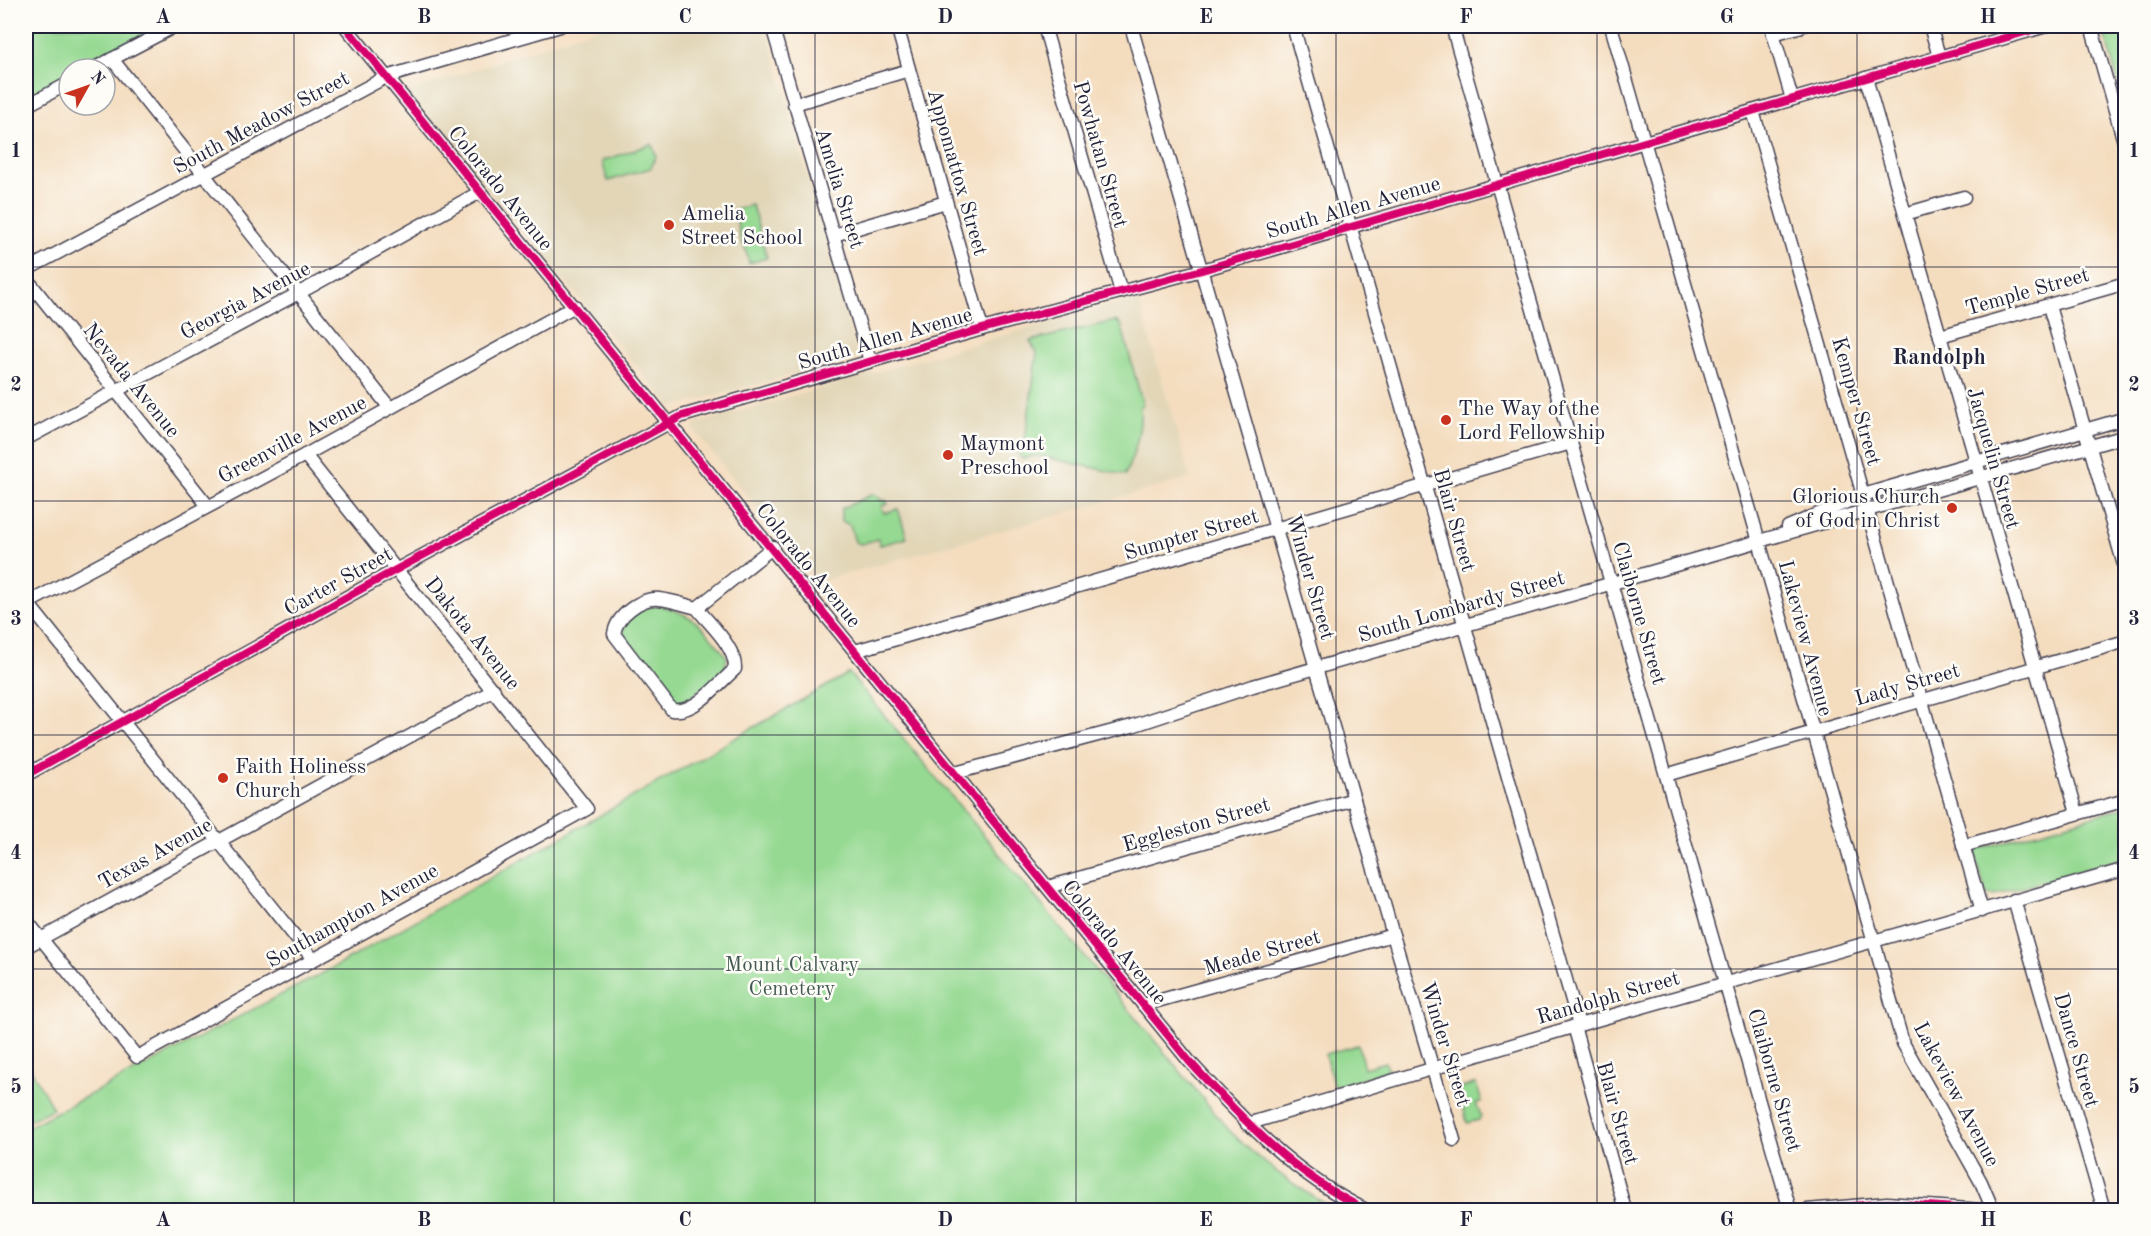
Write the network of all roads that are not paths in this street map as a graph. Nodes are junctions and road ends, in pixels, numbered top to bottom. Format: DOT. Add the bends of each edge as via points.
graph roads {
  1 [pos="175,26"];
  2 [pos="345,26"];
  3 [pos="560,26"];
  4 [pos="772,26"];
  5 [pos="897,26"];
  6 [pos="1044,26"];
  7 [pos="1131,26"];
  8 [pos="1293,26"];
  9 [pos="1452,26"];
  10 [pos="1611,26"];
  11 [pos="1802,26"];
  12 [pos="1930,26"];
  13 [pos="2046,26"];
  14 [pos="2091,26"];
  15 [pos="1772,30"];
  16 [pos="1939,56"];
  17 [pos="116,57"];
  18 [pos="117,65"];
  19 [pos="909,70"];
  20 [pos="386,77"];
  21 [pos="1866,78"];
  22 [pos="57,89"];
  23 [pos="1792,99"];
  24 [pos="794,104"];
  25 [pos="26,106"];
  26 [pos="1753,111"];
  27 [pos="1644,142"];
  28 [pos="2126,149"];
  29 [pos="204,174"];
  30 [pos="1498,185"];
  31 [pos="480,192"];
  32 [pos="1964,197"];
  33 [pos="946,202"];
  34 [pos="1905,214"];
  35 [pos="1351,227"];
  36 [pos="834,235"];
  37 [pos="26,270"];
  38 [pos="1202,270"];
  39 [pos="26,278"];
  40 [pos="2126,283"];
  41 [pos="1121,292"];
  42 [pos="299,293"];
  43 [pos="575,306"];
  44 [pos="2049,306"];
  45 [pos="982,329"];
  46 [pos="1940,336"];
  47 [pos="870,361"];
  48 [pos="116,391"];
  49 [pos="390,408"];
  50 [pos="2126,418"];
  51 [pos="670,422"];
  52 [pos="2086,430"];
  53 [pos="2126,436"];
  54 [pos="26,439"];
  55 [pos="1570,443"];
  56 [pos="2090,446"];
  57 [pos="305,455"];
  58 [pos="1976,462"];
  59 [pos="1979,478"];
  60 [pos="1425,487"];
  61 [pos="1863,495"];
  62 [pos="208,506"];
  63 [pos="1867,510"];
  64 [pos="1277,530"];
  65 [pos="1765,538"];
  66 [pos="773,547"];
  67 [pos="397,569"];
  68 [pos="2126,572"];
  69 [pos="1612,584"];
  70 [pos="26,602"];
  71 [pos="697,608"];
  72 [pos="1465,626"];
  73 [pos="2126,641"];
  74 [pos="855,651"];
  75 [pos="1317,668"];
  76 [pos="2034,668"];
  77 [pos="494,690"];
  78 [pos="1922,701"];
  79 [pos="122,722"];
  80 [pos="1812,733"];
  81 [pos="955,773"];
  82 [pos="26,775"];
  83 [pos="1666,775"];
  84 [pos="1354,799"];
  85 [pos="2126,800"];
  86 [pos="587,809"];
  87 [pos="2077,813"];
  88 [pos="220,840"];
  89 [pos="1963,846"];
  90 [pos="2126,869"];
  91 [pos="1048,887"];
  92 [pos="2014,900"];
  93 [pos="1982,911"];
  94 [pos="26,920"];
  95 [pos="1393,935"];
  96 [pos="40,939"];
  97 [pos="1873,941"];
  98 [pos="26,947"];
  99 [pos="313,959"];
  100 [pos="1727,983"];
  101 [pos="1143,1005"];
  102 [pos="1576,1025"];
  103 [pos="1433,1069"];
  104 [pos="1247,1124"];
  105 [pos="1454,1140"];
  106 [pos="1366,1210"];
  107 [pos="1625,1210"];
  108 [pos="1790,1210"];
  109 [pos="1807,1210"];
  110 [pos="1982,1210"];
  111 [pos="1993,1210"];
  112 [pos="2104,1210"];
  1 -- 17 [label="street"];
  2 -- 20 [label="street, Colorado Avenue"];
  3 -- 20 [label="street, South Meadow Street"];
  4 -- 24 [label="street, Amelia Street"];
  5 -- 19 [label="street, Appomattox Street"];
  6 -- 41 [label="street, Powhatan Street"];
  7 -- 38 [label="street, Winder Street"];
  8 -- 35 [label="street, Blair Street"];
  9 -- 30 [label="street, Claiborne Street"];
  10 -- 27 [label="street, Lakeview Avenue"];
  11 -- 15 [label="street"];
  12 -- 16 [label="street"];
  13 -- 16 [label="street, South Allen Avenue"];
  14 -- 28 [label="street"];
  15 -- 23 [label="street"];
  16 -- 21 [label="street, South Allen Avenue"];
  18 -- 29 [label="street"];
  19 -- 24 [label="street"];
  19 -- 33 [label="street, Appomattox Street"];
  20 -- 29 [label="street, South Meadow Street"];
  20 -- 31 [label="street, Colorado Avenue"];
  21 -- 23 [label="street, South Allen Avenue"];
  21 -- 34 [label="street, Jacquelin Street"];
  22 -- 25 [label="street"];
  23 -- 26 [label="street, South Allen Avenue"];
  24 -- 36 [label="street, Amelia Street"];
  26 -- 27 [label="street, South Allen Avenue"];
  26 -- 61 [label="street, Kemper Street"];
  27 -- 30 [label="street, South Allen Avenue"];
  27 -- 65 [label="street, Lakeview Avenue"];
  29 -- 37 [label="street, South Meadow Street"];
  29 -- 42 [label="street"];
  30 -- 35 [label="street, South Allen Avenue"];
  30 -- 55 [label="street, Claiborne Street"];
  31 -- 42 [label="street, Georgia Avenue"];
  31 -- 43 [label="street, Colorado Avenue"];
  32 -- 34 [label="street"];
  33 -- 36 [label="street"];
  33 -- 45 [label="street, Appomattox Street"];
  34 -- 46 [label="street, Jacquelin Street"];
  35 -- 38 [label="street, South Allen Avenue"];
  35 -- 60 [label="street, Blair Street"];
  36 -- 47 [label="street, Amelia Street"];
  38 -- 41 [label="street, South Allen Avenue"];
  38 -- 64 [label="street, Winder Street"];
  39 -- 48 [label="street, Nevada Avenue"];
  40 -- 44 [label="street, Temple Street"];
  41 -- 45 [label="street, South Allen Avenue"];
  42 -- 48 [label="street, Georgia Avenue"];
  42 -- 49 [label="street"];
  43 -- 49 [label="street, Greenville Avenue"];
  43 -- 51 [label="street, Colorado Avenue"];
  44 -- 46 [label="street, Temple Street"];
  44 -- 52 [label="street"];
  45 -- 47 [label="street, South Allen Avenue"];
  46 -- 58 [label="street, Jacquelin Street"];
  47 -- 51 [label="street, South Allen Avenue"];
  48 -- 54 [label="street, Georgia Avenue"];
  48 -- 62 [label="street, Nevada Avenue"];
  49 -- 57 [label="street, Greenville Avenue"];
  50 -- 52 [label="street, South Lombardy Street"];
  51 -- 66 [label="street, Colorado Avenue"];
  51 -- 67 [label="street, Carter Street"];
  52 -- 56 [label="street"];
  52 -- 58 [label="street, South Lombardy Street"];
  53 -- 56 [label="street, South Lombardy Street"];
  55 -- 60 [label="street, Sumpter Street"];
  55 -- 69 [label="street, Claiborne Street"];
  56 -- 59 [label="street, South Lombardy Street"];
  56 -- 68 [label="street"];
  57 -- 62 [label="street, Greenville Avenue"];
  57 -- 67 [label="street, Dakota Avenue"];
  58 -- 59 [label="street, Jacquelin Street"];
  58 -- 61 [label="street, South Lombardy Street"];
  59 -- 63 [label="street, South Lombardy Street"];
  59 -- 76 [label="street, Jacquelin Street"];
  60 -- 64 [label="street, Sumpter Street"];
  60 -- 72 [label="street, Blair Street"];
  61 -- 63 [label="street, Kemper Street"];
  61 -- 65 [label="street, South Lombardy Street"];
  62 -- 70 [label="street, Greenville Avenue"];
  63 -- 65 [label="street, South Lombardy Street"];
  63 -- 78 [label="street, Kemper Street"];
  64 -- 74 [label="street, Sumpter Street"];
  64 -- 75 [label="street, Winder Street"];
  65 -- 69 [label="street, South Lombardy Street"];
  65 -- 80 [label="street, Lakeview Avenue"];
  66 -- 71 [label="street"];
  66 -- 74 [label="street, Colorado Avenue"];
  67 -- 77 [label="street, Dakota Avenue"];
  67 -- 79 [label="street, Carter Street"];
  69 -- 72 [label="street, South Lombardy Street"];
  69 -- 83 [label="street, Claiborne Street"];
  70 -- 79 [label="street"];
  71 -- 71 [label="street" via="658,598 634,607 615,625 618,642 672,710 692,706 735,669 730,650"];
  72 -- 75 [label="street, South Lombardy Street"];
  72 -- 102 [label="street, Blair Street"];
  73 -- 76 [label="street, Lady Street"];
  74 -- 81 [label="street, Colorado Avenue"];
  75 -- 81 [label="street, South Lombardy Street" via="1132,726"];
  75 -- 84 [label="street, Winder Street"];
  76 -- 78 [label="street, Lady Street"];
  76 -- 87 [label="street, Jacquelin Street"];
  77 -- 86 [label="street, Dakota Avenue"];
  77 -- 88 [label="street, Texas Avenue"];
  78 -- 80 [label="street, Lady Street"];
  78 -- 89 [label="street, Kemper Street"];
  79 -- 82 [label="street, Carter Street"];
  79 -- 88 [label="street"];
  80 -- 83 [label="street, Lady Street"];
  80 -- 97 [label="street, Lakeview Avenue"];
  81 -- 91 [label="street, Colorado Avenue"];
  83 -- 100 [label="street, Claiborne Street"];
  84 -- 91 [label="street, Eggleston Street"];
  84 -- 95 [label="street, Winder Street"];
  85 -- 87 [label="street"];
  86 -- 99 [label="street, Southampton Avenue"];
  87 -- 89 [label="street"];
  88 -- 96 [label="street, Texas Avenue"];
  88 -- 99 [label="street"];
  89 -- 93 [label="street, Kemper Street"];
  90 -- 92 [label="street, Randolph Street"];
  91 -- 101 [label="street, Colorado Avenue"];
  92 -- 93 [label="street, Randolph Street"];
  92 -- 112 [label="street, Dance Street"];
  93 -- 97 [label="street, Randolph Street"];
  94 -- 96 [label="street"];
  95 -- 101 [label="street, Meade Street"];
  95 -- 103 [label="street, Winder Street"];
  96 -- 98 [label="street, Texas Avenue"];
  96 -- 99 [label="street, Southampton Avenue" via="137,1057"];
  97 -- 100 [label="street, Randolph Street"];
  97 -- 111 [label="street, Lakeview Avenue" via="1903,1043"];
  100 -- 102 [label="street, Randolph Street"];
  100 -- 108 [label="street, Claiborne Street"];
  101 -- 104 [label="street, Colorado Avenue"];
  102 -- 103 [label="street, Randolph Street"];
  102 -- 107 [label="street, Blair Street"];
  103 -- 104 [label="street, Randolph Street"];
  103 -- 105 [label="street, Winder Street"];
  104 -- 106 [label="street, Colorado Avenue" via="1311,1178"];
  109 -- 110 [label="street" via="1887,1203"];
}
